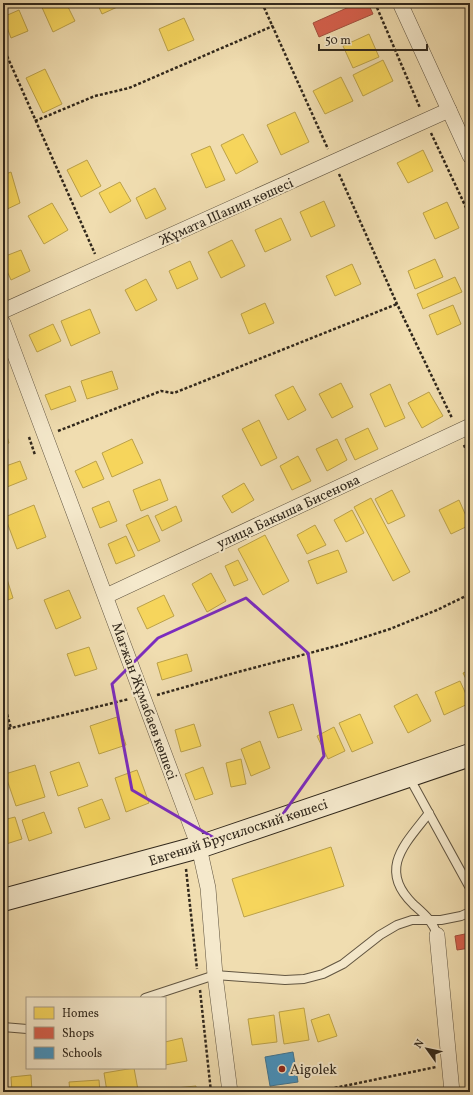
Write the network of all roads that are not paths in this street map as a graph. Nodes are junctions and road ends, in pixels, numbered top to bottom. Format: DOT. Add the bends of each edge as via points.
graph roads {
  1 [pos="400,3"];
  2 [pos="449,110"];
  3 [pos="470,156"];
  4 [pos="3,311"];
  5 [pos="3,323"];
  6 [pos="464,429"];
  7 [pos="106,596"];
  8 [pos="470,755"];
  9 [pos="409,776"];
  10 [pos="429,813"];
  11 [pos="192,850"];
  12 [pos="470,888"];
  13 [pos="3,900"];
  14 [pos="470,912"];
  15 [pos="431,921"];
  16 [pos="438,935"];
  17 [pos="215,975"];
  18 [pos="148,997"];
  19 [pos="3,1027"];
  20 [pos="26,1029"];
  21 [pos="230,1092"];
  22 [pos="452,1092"];
  1 -- 2 [label="street"];
  2 -- 3 [label="street"];
  2 -- 4 [label="street, Жұмата Шанин көшесі"];
  5 -- 7 [label="street, Мағжан Жұмабаев көшесі"];
  6 -- 7 [label="street, улица Бакыша Бисенова"];
  7 -- 11 [label="street, Мағжан Жұмабаев көшесі" via="145,699"];
  8 -- 9 [label="main road, Евгений Брусилоский көшесі"];
  9 -- 10 [label="lane"];
  9 -- 11 [label="main road, Евгений Брусилоский көшесі"];
  10 -- 12 [label="lane"];
  10 -- 15 [label="lane" via="402,848 396,867 397,878 405,895"];
  11 -- 13 [label="main road, Евгений Брусилоский көшесі"];
  11 -- 17 [label="street, Мағжан Жұмабаев көшесі" via="208,888"];
  14 -- 15 [label="lane"];
  15 -- 16 [label="lane"];
  15 -- 17 [label="lane" via="412,920 397,925 344,964 317,976 285,980"];
  16 -- 22 [label="street"];
  17 -- 18 [label="lane"];
  17 -- 21 [label="street, Мағжан Жұмабаев көшесі"];
  19 -- 20 [label="lane"];
}
